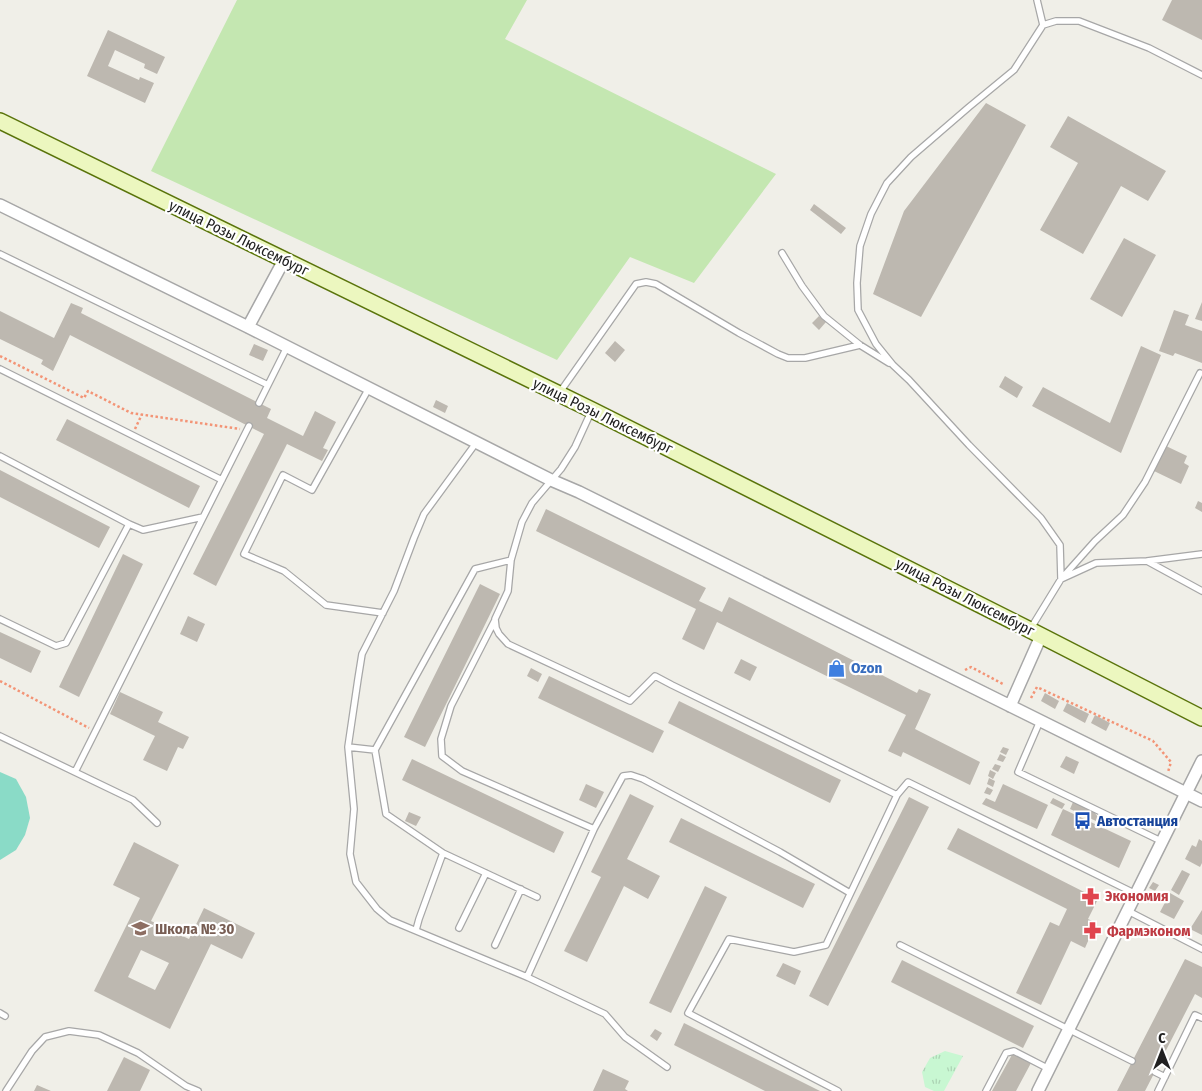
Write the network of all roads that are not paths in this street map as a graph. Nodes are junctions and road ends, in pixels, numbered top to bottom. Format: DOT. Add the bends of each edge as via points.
graph roads {
  1 [pos="1037,0"];
  2 [pos="1042,25"];
  3 [pos="1202,74"];
  4 [pos="0,121"];
  5 [pos="0,205"];
  6 [pos="782,253"];
  7 [pos="0,254"];
  8 [pos="284,260"];
  9 [pos="248,327"];
  10 [pos="860,345"];
  11 [pos="287,346"];
  12 [pos="893,365"];
  13 [pos="0,369"];
  14 [pos="1200,373"];
  15 [pos="268,385"];
  16 [pos="370,388"];
  17 [pos="558,394"];
  18 [pos="259,403"];
  19 [pos="592,410"];
  20 [pos="248,428"];
  21 [pos="476,443"];
  22 [pos="0,456"];
  23 [pos="222,480"];
  24 [pos="550,480"];
  25 [pos="203,517"];
  26 [pos="129,524"];
  27 [pos="1202,554"];
  28 [pos="511,560"];
  29 [pos="1146,561"];
  30 [pos="1061,579"];
  31 [pos="1202,591"];
  32 [pos="383,613"];
  33 [pos="0,619"];
  34 [pos="495,619"];
  35 [pos="1035,633"];
  36 [pos="1010,706"];
  37 [pos="1202,718"];
  38 [pos="1040,721"];
  39 [pos="0,736"];
  40 [pos="348,746"];
  41 [pos="375,750"];
  42 [pos="1202,761"];
  43 [pos="75,772"];
  44 [pos="1186,793"];
  45 [pos="897,795"];
  46 [pos="1202,801"];
  47 [pos="157,823"];
  48 [pos="594,830"];
  49 [pos="1163,842"];
  50 [pos="442,853"];
  51 [pos="486,872"];
  52 [pos="521,889"];
  53 [pos="850,893"];
  54 [pos="1136,894"];
  55 [pos="537,897"];
  56 [pos="1128,911"];
  57 [pos="459,928"];
  58 [pos="416,930"];
  59 [pos="495,945"];
  60 [pos="900,945"];
  61 [pos="1202,949"];
  62 [pos="527,977"];
  63 [pos="1202,1018"];
  64 [pos="1069,1030"];
  65 [pos="1132,1061"];
  66 [pos="667,1067"];
  67 [pos="1049,1069"];
  68 [pos="1155,1072"];
  69 [pos="1165,1077"];
  70 [pos="6,1091"];
  71 [pos="198,1091"];
  72 [pos="838,1091"];
  73 [pos="986,1091"];
  74 [pos="1038,1091"];
  75 [pos="1158,1091"];
  1 -- 2 [label="lane"];
  2 -- 3 [label="lane" via="1079,21 1149,48"];
  2 -- 12 [label="lane" via="1014,70 911,157 887,183 871,214 860,246 858,310 876,344"];
  4 -- 8 [label="main road, улица Розы Люксембург"];
  5 -- 9 [label="street"];
  6 -- 10 [label="lane" via="824,316"];
  7 -- 15 [label="lane"];
  8 -- 9 [label="street"];
  8 -- 17 [label="main road, улица Розы Люксембург"];
  9 -- 11 [label="street"];
  10 -- 12 [label="lane"];
  10 -- 17 [label="lane" via="805,358 788,358 656,284 646,282 636,284"];
  11 -- 15 [label="lane"];
  11 -- 16 [label="street"];
  12 -- 30 [label="lane" via="1041,518 1060,545"];
  13 -- 23 [label="lane"];
  14 -- 30 [label="lane" via="1149,474 1123,514"];
  15 -- 18 [label="lane"];
  16 -- 21 [label="street"];
  16 -- 32 [label="lane" via="312,490 283,475 244,554 284,571 326,605"];
  17 -- 19 [label="main road, улица Розы Люксембург"];
  19 -- 24 [label="lane" via="575,447"];
  19 -- 35 [label="main road, улица Розы Люксембург"];
  20 -- 23 [label="lane"];
  21 -- 24 [label="street"];
  21 -- 32 [label="lane" via="424,514"];
  22 -- 26 [label="lane"];
  23 -- 25 [label="lane"];
  24 -- 28 [label="lane" via="522,522"];
  24 -- 36 [label="street"];
  25 -- 26 [label="lane" via="143,530"];
  25 -- 43 [label="lane"];
  26 -- 33 [label="lane" via="66,643 56,646"];
  27 -- 29 [label="lane"];
  28 -- 34 [label="lane" via="508,591"];
  28 -- 41 [label="lane" via="475,569"];
  29 -- 30 [label="lane" via="1096,563"];
  29 -- 31 [label="lane"];
  30 -- 35 [label="lane"];
  32 -- 40 [label="lane" via="362,654"];
  34 -- 45 [label="lane" via="499,634 508,644 630,701 655,676"];
  34 -- 48 [label="lane" via="451,706 441,739 442,756 462,771"];
  35 -- 36 [label="street"];
  35 -- 37 [label="main road, улица Розы Люксембург"];
  36 -- 38 [label="street"];
  38 -- 44 [label="street"];
  38 -- 49 [label="lane" via="1018,772"];
  39 -- 43 [label="lane"];
  40 -- 41 [label="lane"];
  40 -- 58 [label="lane" via="354,809 350,854 356,882 390,920"];
  41 -- 50 [label="lane" via="386,814"];
  42 -- 44 [label="street"];
  43 -- 47 [label="lane" via="133,800"];
  44 -- 46 [label="street"];
  44 -- 49 [label="street"];
  45 -- 53 [label="lane"];
  45 -- 54 [label="lane" via="908,782"];
  48 -- 53 [label="lane" via="623,776 630,775 780,852"];
  48 -- 62 [label="lane"];
  49 -- 54 [label="street"];
  50 -- 51 [label="lane"];
  50 -- 58 [label="lane"];
  51 -- 52 [label="lane"];
  51 -- 57 [label="lane"];
  52 -- 55 [label="lane"];
  52 -- 59 [label="lane"];
  53 -- 72 [label="lane" via="826,945 794,952 729,939 688,1014"];
  54 -- 56 [label="street"];
  56 -- 61 [label="lane"];
  56 -- 64 [label="street"];
  58 -- 62 [label="lane"];
  60 -- 64 [label="lane"];
  62 -- 66 [label="lane" via="605,1014 624,1037"];
  63 -- 69 [label="lane" via="1195,1014"];
  64 -- 65 [label="lane"];
  64 -- 67 [label="street"];
  67 -- 73 [label="lane" via="1014,1051 1006,1053"];
  67 -- 74 [label="street"];
  68 -- 69 [label="lane"];
  69 -- 75 [label="lane"];
  70 -- 71 [label="lane" via="39,1044 46,1038 69,1031 99,1035 138,1053"];
}
